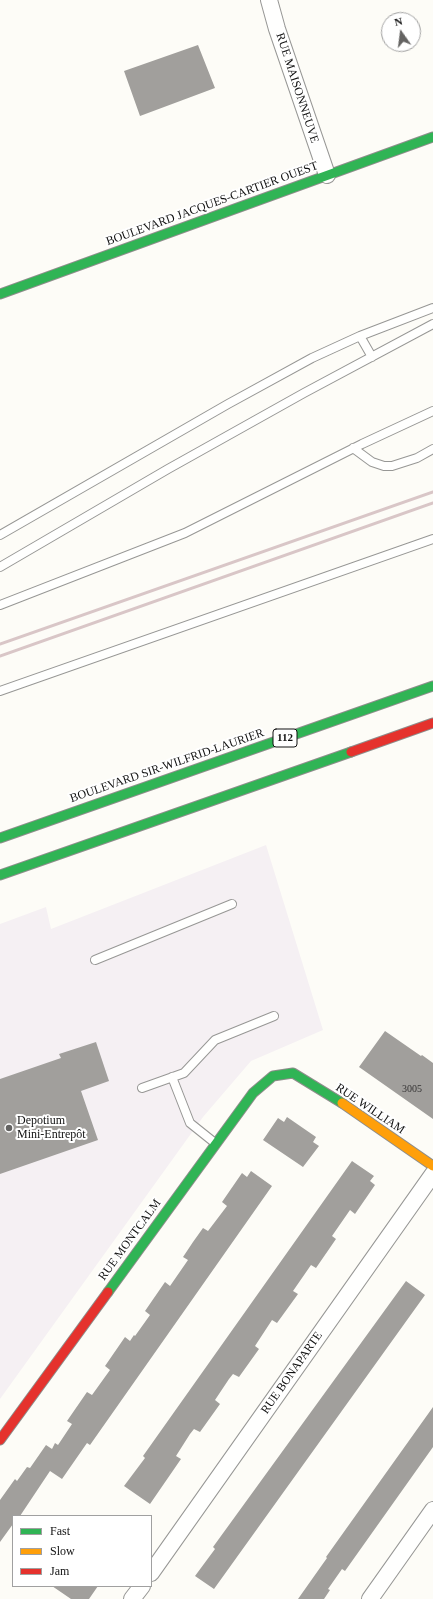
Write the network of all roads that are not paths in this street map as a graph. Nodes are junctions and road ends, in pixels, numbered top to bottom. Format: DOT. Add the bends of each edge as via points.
graph roads {
  1 [pos="269,0"];
  2 [pos="433,137"];
  3 [pos="327,175"];
  4 [pos="0,294"];
  5 [pos="433,308"];
  6 [pos="433,324"];
  7 [pos="360,336"];
  8 [pos="372,357"];
  9 [pos="433,411"];
  10 [pos="353,448"];
  11 [pos="433,450"];
  12 [pos="0,535"];
  13 [pos="433,539"];
  14 [pos="0,567"];
  15 [pos="0,605"];
  16 [pos="433,686"];
  17 [pos="0,691"];
  18 [pos="433,723"];
  19 [pos="0,838"];
  20 [pos="0,875"];
  21 [pos="232,904"];
  22 [pos="95,960"];
  23 [pos="274,1016"];
  24 [pos="293,1073"];
  25 [pos="172,1078"];
  26 [pos="142,1088"];
  27 [pos="216,1143"];
  28 [pos="433,1166"];
  29 [pos="433,1174"];
  30 [pos="0,1440"];
  31 [pos="433,1510"];
  32 [pos="152,1572"];
  33 [pos="141,1587"];
  34 [pos="132,1599"];
  35 [pos="370,1599"];
  1 -- 3 [label="street, RUE MAISONNEUVE"];
  2 -- 3 [label="main road, BOULEVARD JACQUES-CARTIER OUEST"];
  3 -- 4 [label="main road, BOULEVARD JACQUES-CARTIER OUEST"];
  5 -- 7 [label="lane"];
  6 -- 8 [label="lane"];
  7 -- 8 [label="lane"];
  7 -- 12 [label="lane" via="312,358 228,404"];
  8 -- 14 [label="lane" via="168,469"];
  9 -- 10 [label="lane"];
  10 -- 11 [label="lane" via="372,462 384,466 392,466"];
  10 -- 15 [label="lane" via="185,533"];
  13 -- 17 [label="lane"];
  16 -- 19 [label="main road, BOULEVARD SIR-WILFRID-LAURIER / 112"];
  18 -- 20 [label="main road"];
  21 -- 22 [label="lane"];
  23 -- 25 [label="lane" via="215,1040 184,1072"];
  24 -- 27 [label="main road, RUE MONTCALM" via="273,1076 253,1093"];
  24 -- 28 [label="main road, RUE WILLIAM" via="330,1095"];
  25 -- 26 [label="lane"];
  25 -- 27 [label="lane" via="190,1123"];
  27 -- 30 [label="main road, RUE MONTCALM"];
  29 -- 32 [label="street, RUE BONAPARTE"];
  31 -- 35 [label="street"];
  33 -- 34 [label="street"];
}
